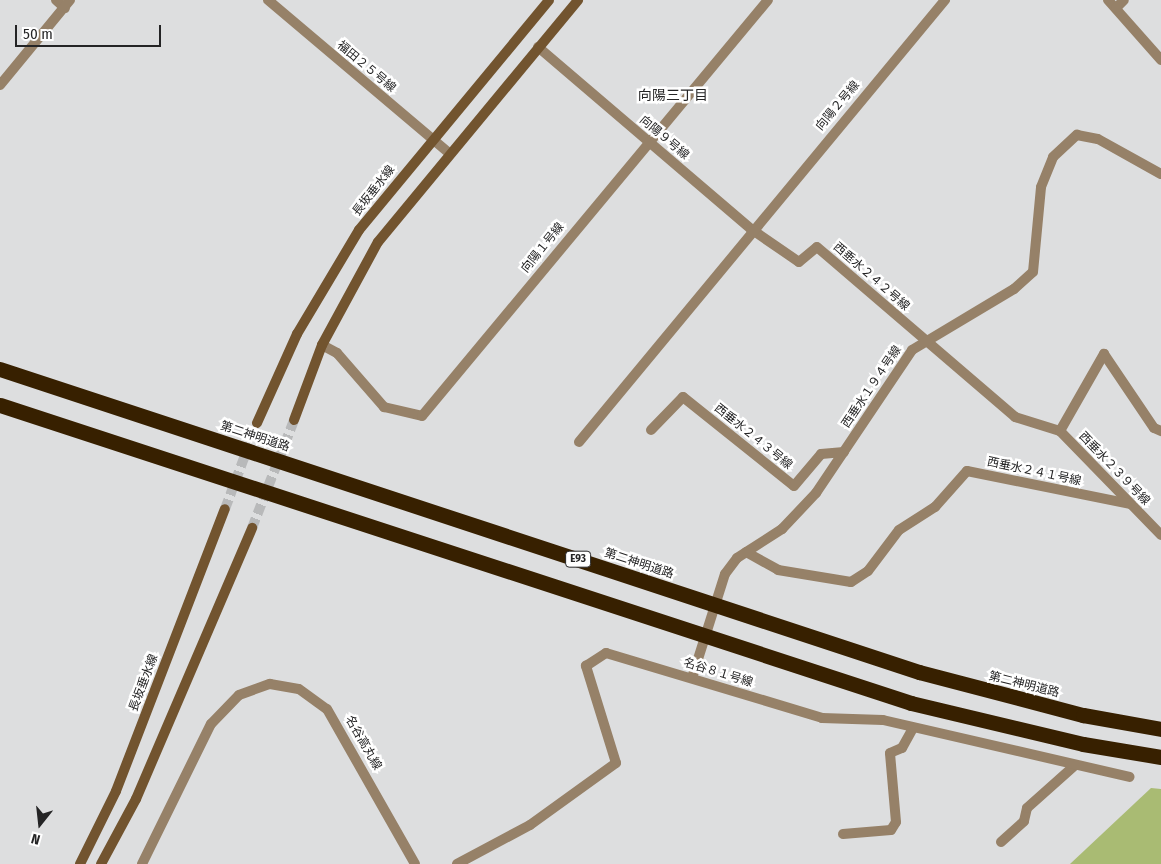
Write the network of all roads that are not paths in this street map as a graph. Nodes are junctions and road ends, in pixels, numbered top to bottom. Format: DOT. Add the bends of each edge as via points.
graph roads {
  1 [pos="56,0"];
  2 [pos="268,0"];
  3 [pos="549,0"];
  4 [pos="578,0"];
  5 [pos="768,0"];
  6 [pos="945,0"];
  7 [pos="1108,0"];
  8 [pos="1124,0"];
  9 [pos="67,4"];
  10 [pos="1116,8"];
  11 [pos="538,47"];
  12 [pos="1161,60"];
  13 [pos="0,85"];
  14 [pos="431,139"];
  15 [pos="648,141"];
  16 [pos="449,153"];
  17 [pos="1161,174"];
  18 [pos="751,229"];
  19 [pos="926,341"];
  20 [pos="322,345"];
  21 [pos="0,368"];
  22 [pos="0,405"];
  23 [pos="294,420"];
  24 [pos="257,423"];
  25 [pos="650,430"];
  26 [pos="1060,431"];
  27 [pos="1161,431"];
  28 [pos="579,442"];
  29 [pos="844,452"];
  30 [pos="1130,504"];
  31 [pos="225,508"];
  32 [pos="252,528"];
  33 [pos="1161,535"];
  34 [pos="746,552"];
  35 [pos="693,673"];
  36 [pos="913,728"];
  37 [pos="1161,729"];
  38 [pos="1161,757"];
  39 [pos="1073,766"];
  40 [pos="1130,777"];
  41 [pos="844,834"];
  42 [pos="1001,842"];
  43 [pos="80,864"];
  44 [pos="101,864"];
  45 [pos="142,864"];
  46 [pos="415,864"];
  47 [pos="457,864"];
  1 -- 9 [label="street"];
  2 -- 14 [label="street, 福田２５号線"];
  3 -- 14 [label="main road, 長坂垂水線"];
  4 -- 11 [label="main road"];
  5 -- 15 [label="street, 向陽１号線"];
  6 -- 18 [label="street, 向陽２号線"];
  7 -- 10 [label="street"];
  8 -- 10 [label="street"];
  9 -- 13 [label="street"];
  10 -- 12 [label="street"];
  11 -- 15 [label="street, 向陽９号線"];
  11 -- 16 [label="main road"];
  14 -- 16 [label="street, 福田２５号線"];
  14 -- 24 [label="main road, 長坂垂水線" via="359,230 325,283"];
  15 -- 18 [label="street, 向陽９号線"];
  15 -- 20 [label="street, 向陽１号線" via="422,416 384,407 337,353"];
  16 -- 20 [label="main road" via="378,242"];
  17 -- 19 [label="street, 西垂水１９４号線" via="1098,139 1077,135 1053,157 1041,187 1033,272 1014,289"];
  18 -- 19 [label="street, 西垂水２４２号線" via="798,262 817,248"];
  18 -- 28 [label="street, 向陽２号線"];
  19 -- 26 [label="street, 西垂水２３９号線" via="1015,417"];
  19 -- 29 [label="street, 西垂水１９４号線" via="912,350"];
  20 -- 23 [label="main road"];
  21 -- 37 [label="highway, 第二神明道路 / E93" via="919,672 1083,715"];
  22 -- 38 [label="highway" via="901,700 1011,728"];
  25 -- 29 [label="street, 西垂水２４３号線" via="683,397 794,486 822,454"];
  26 -- 27 [label="street" via="1104,354 1154,428"];
  26 -- 30 [label="street, 西垂水２３９号線"];
  29 -- 34 [label="street, 西垂水１９４号線" via="816,493 782,529"];
  30 -- 33 [label="street, 西垂水２３９号線"];
  30 -- 34 [label="street, 西垂水２４１号線" via="968,471 935,507 899,530 868,571 851,582 778,570 757,563"];
  31 -- 43 [label="main road, 長坂垂水線" via="116,791"];
  32 -- 44 [label="main road" via="139,791"];
  34 -- 35 [label="street, 西垂水１９４号線" via="725,574"];
  35 -- 36 [label="street, 名谷８１号線" via="822,718 883,720"];
  35 -- 47 [label="street, 名谷８１号線" via="606,653 586,666 616,763 530,825"];
  36 -- 39 [label="street, 名谷８１号線"];
  36 -- 41 [label="street" via="902,748 890,753 896,822 891,830"];
  39 -- 40 [label="street, 名谷８１号線"];
  39 -- 42 [label="street" via="1027,808 1024,820"];
  45 -- 46 [label="street, 名谷高丸線" via="211,724 239,695 270,684 299,689 327,709"];
}
